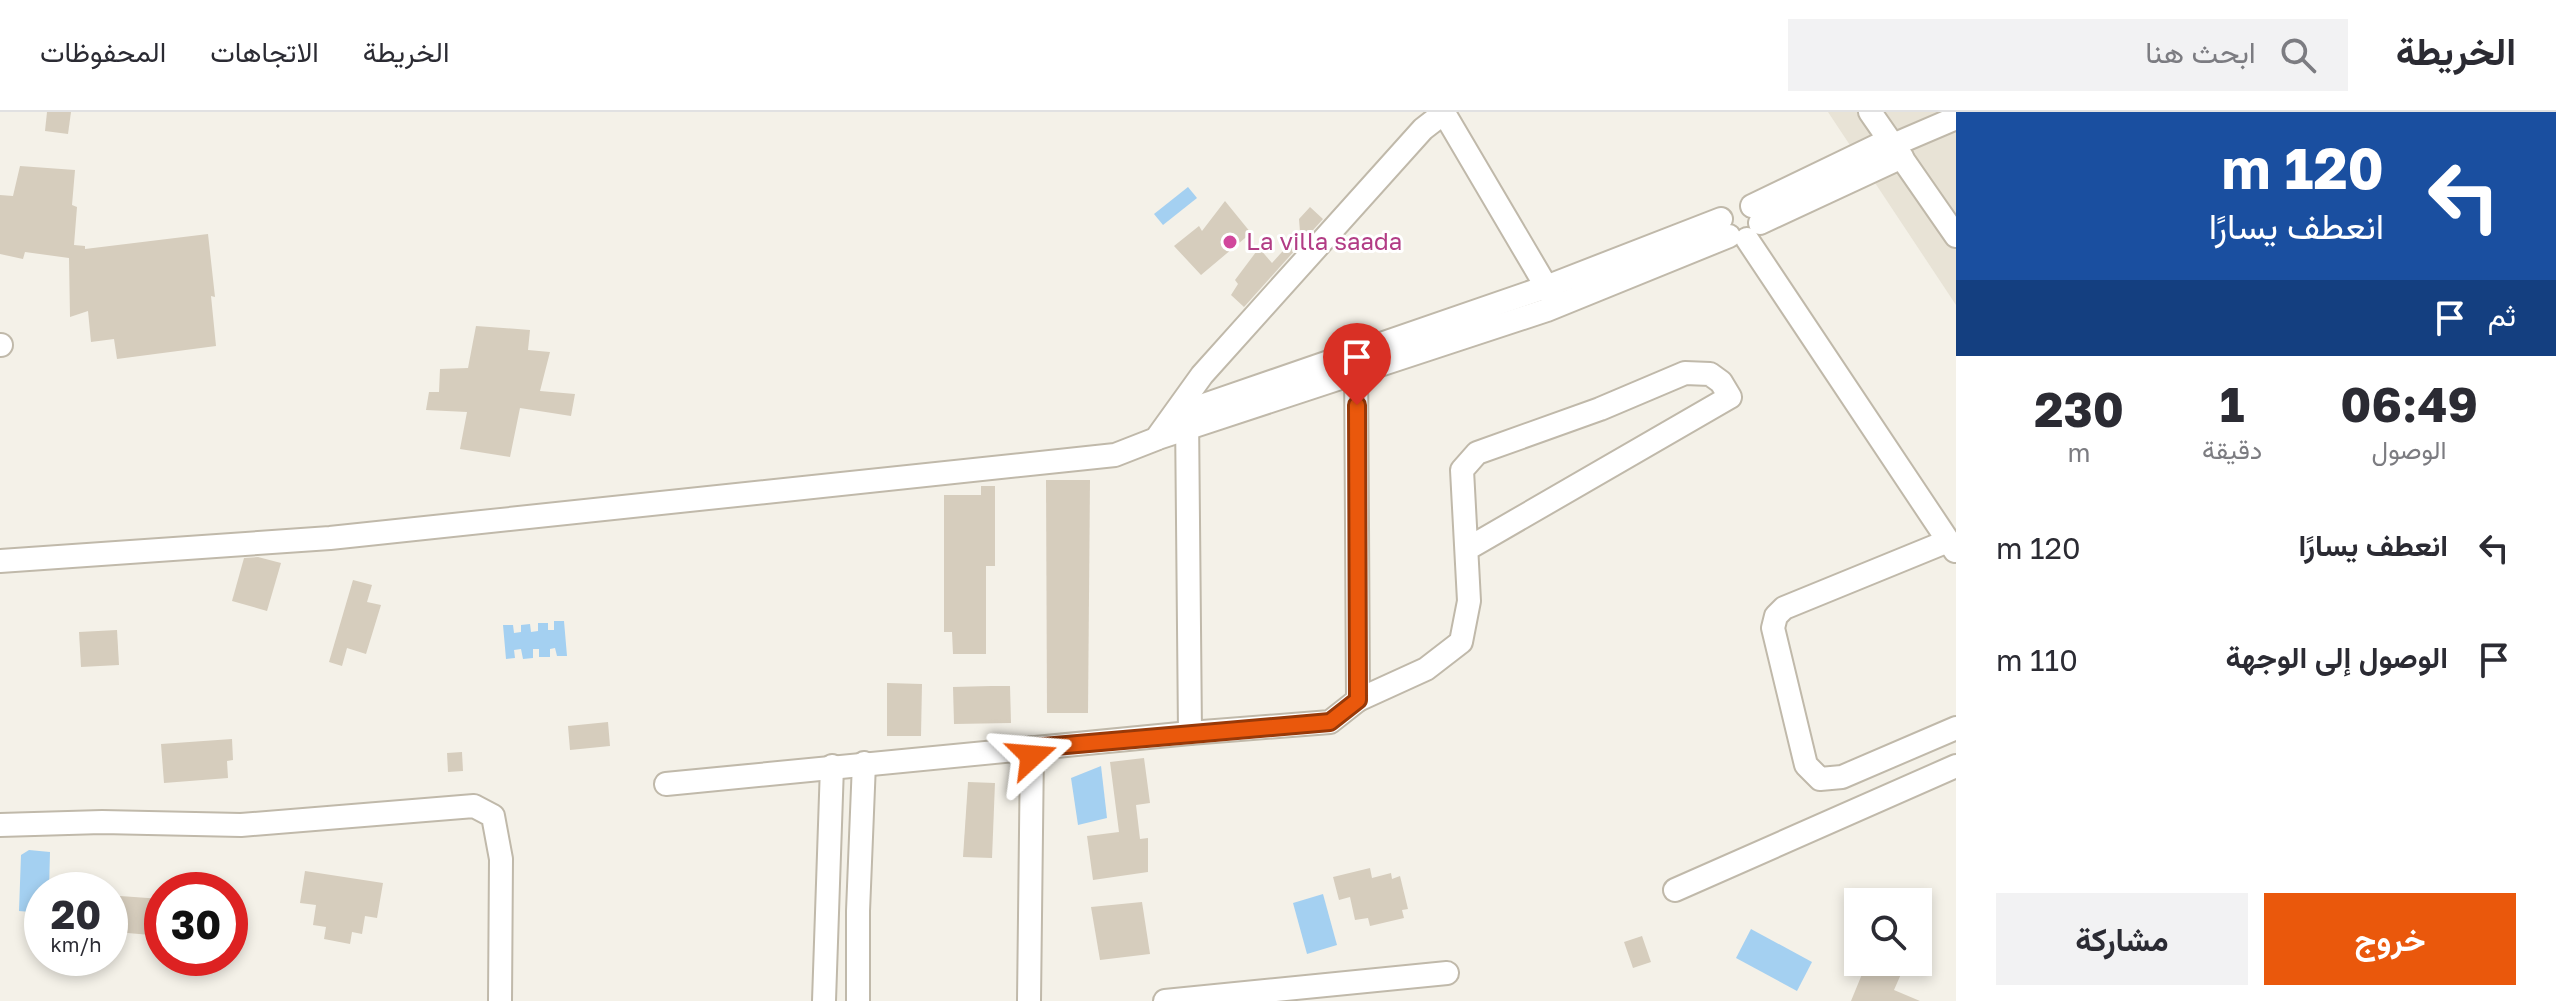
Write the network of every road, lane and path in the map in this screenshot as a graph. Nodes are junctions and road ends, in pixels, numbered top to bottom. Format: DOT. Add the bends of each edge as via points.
graph roads {
  1 [pos="1445,112"];
  2 [pos="1870,112"];
  3 [pos="1956,118"];
  4 [pos="1895,147"];
  5 [pos="1742,224"];
  6 [pos="1956,236"];
  7 [pos="1552,296"];
  8 [pos="1356,351"];
  9 [pos="1357,375"];
  10 [pos="1182,417"];
  11 [pos="1952,547"];
  12 [pos="1467,549"];
  13 [pos="0,561"];
  14 [pos="1358,700"];
  15 [pos="1956,728"];
  16 [pos="1190,733"];
  17 [pos="1032,748"];
  18 [pos="864,763"];
  19 [pos="832,766"];
  20 [pos="1956,766"];
  21 [pos="666,784"];
  22 [pos="0,825"];
  23 [pos="859,864"];
  24 [pos="826,870"];
  25 [pos="1675,890"];
  26 [pos="1447,973"];
  27 [pos="500,1001"];
  28 [pos="824,1001"];
  29 [pos="858,1001"];
  30 [pos="1029,1001"];
  31 [pos="1165,1001"];
  1 -- 7 [label="street"];
  1 -- 10 [label="street" via="1423,129 1202,375"];
  2 -- 4 [label="street"];
  3 -- 4 [label="street"];
  4 -- 5 [label="street"];
  4 -- 6 [label="street"];
  5 -- 7 [label="street"];
  5 -- 11 [label="street"];
  7 -- 8 [label="street"];
  7 -- 9 [label="street"];
  8 -- 9 [label="street"];
  8 -- 10 [label="street"];
  9 -- 10 [label="street"];
  9 -- 14 [label="street"];
  10 -- 13 [label="street" via="1156,439 1115,455 330,538"];
  10 -- 16 [label="street"];
  11 -- 15 [label="street" via="1784,608 1773,628 1806,765 1820,779 1842,777"];
  12 -- 12 [label="street" via="1462,470 1477,453 1685,373 1710,374 1721,382 1730,397"];
  12 -- 14 [label="street" via="1469,601 1461,642 1426,669"];
  14 -- 16 [label="street" via="1330,722"];
  16 -- 17 [label="street"];
  17 -- 18 [label="street"];
  17 -- 30 [label="street"];
  18 -- 19 [label="street"];
  18 -- 23 [label="street"];
  19 -- 21 [label="street"];
  19 -- 24 [label="street"];
  20 -- 25 [label="street"];
  22 -- 27 [label="street" via="241,825 474,806 493,816 501,859"];
  23 -- 24 [label="street"];
  23 -- 29 [label="street"];
  24 -- 28 [label="street"];
  26 -- 31 [label="street"];
}
